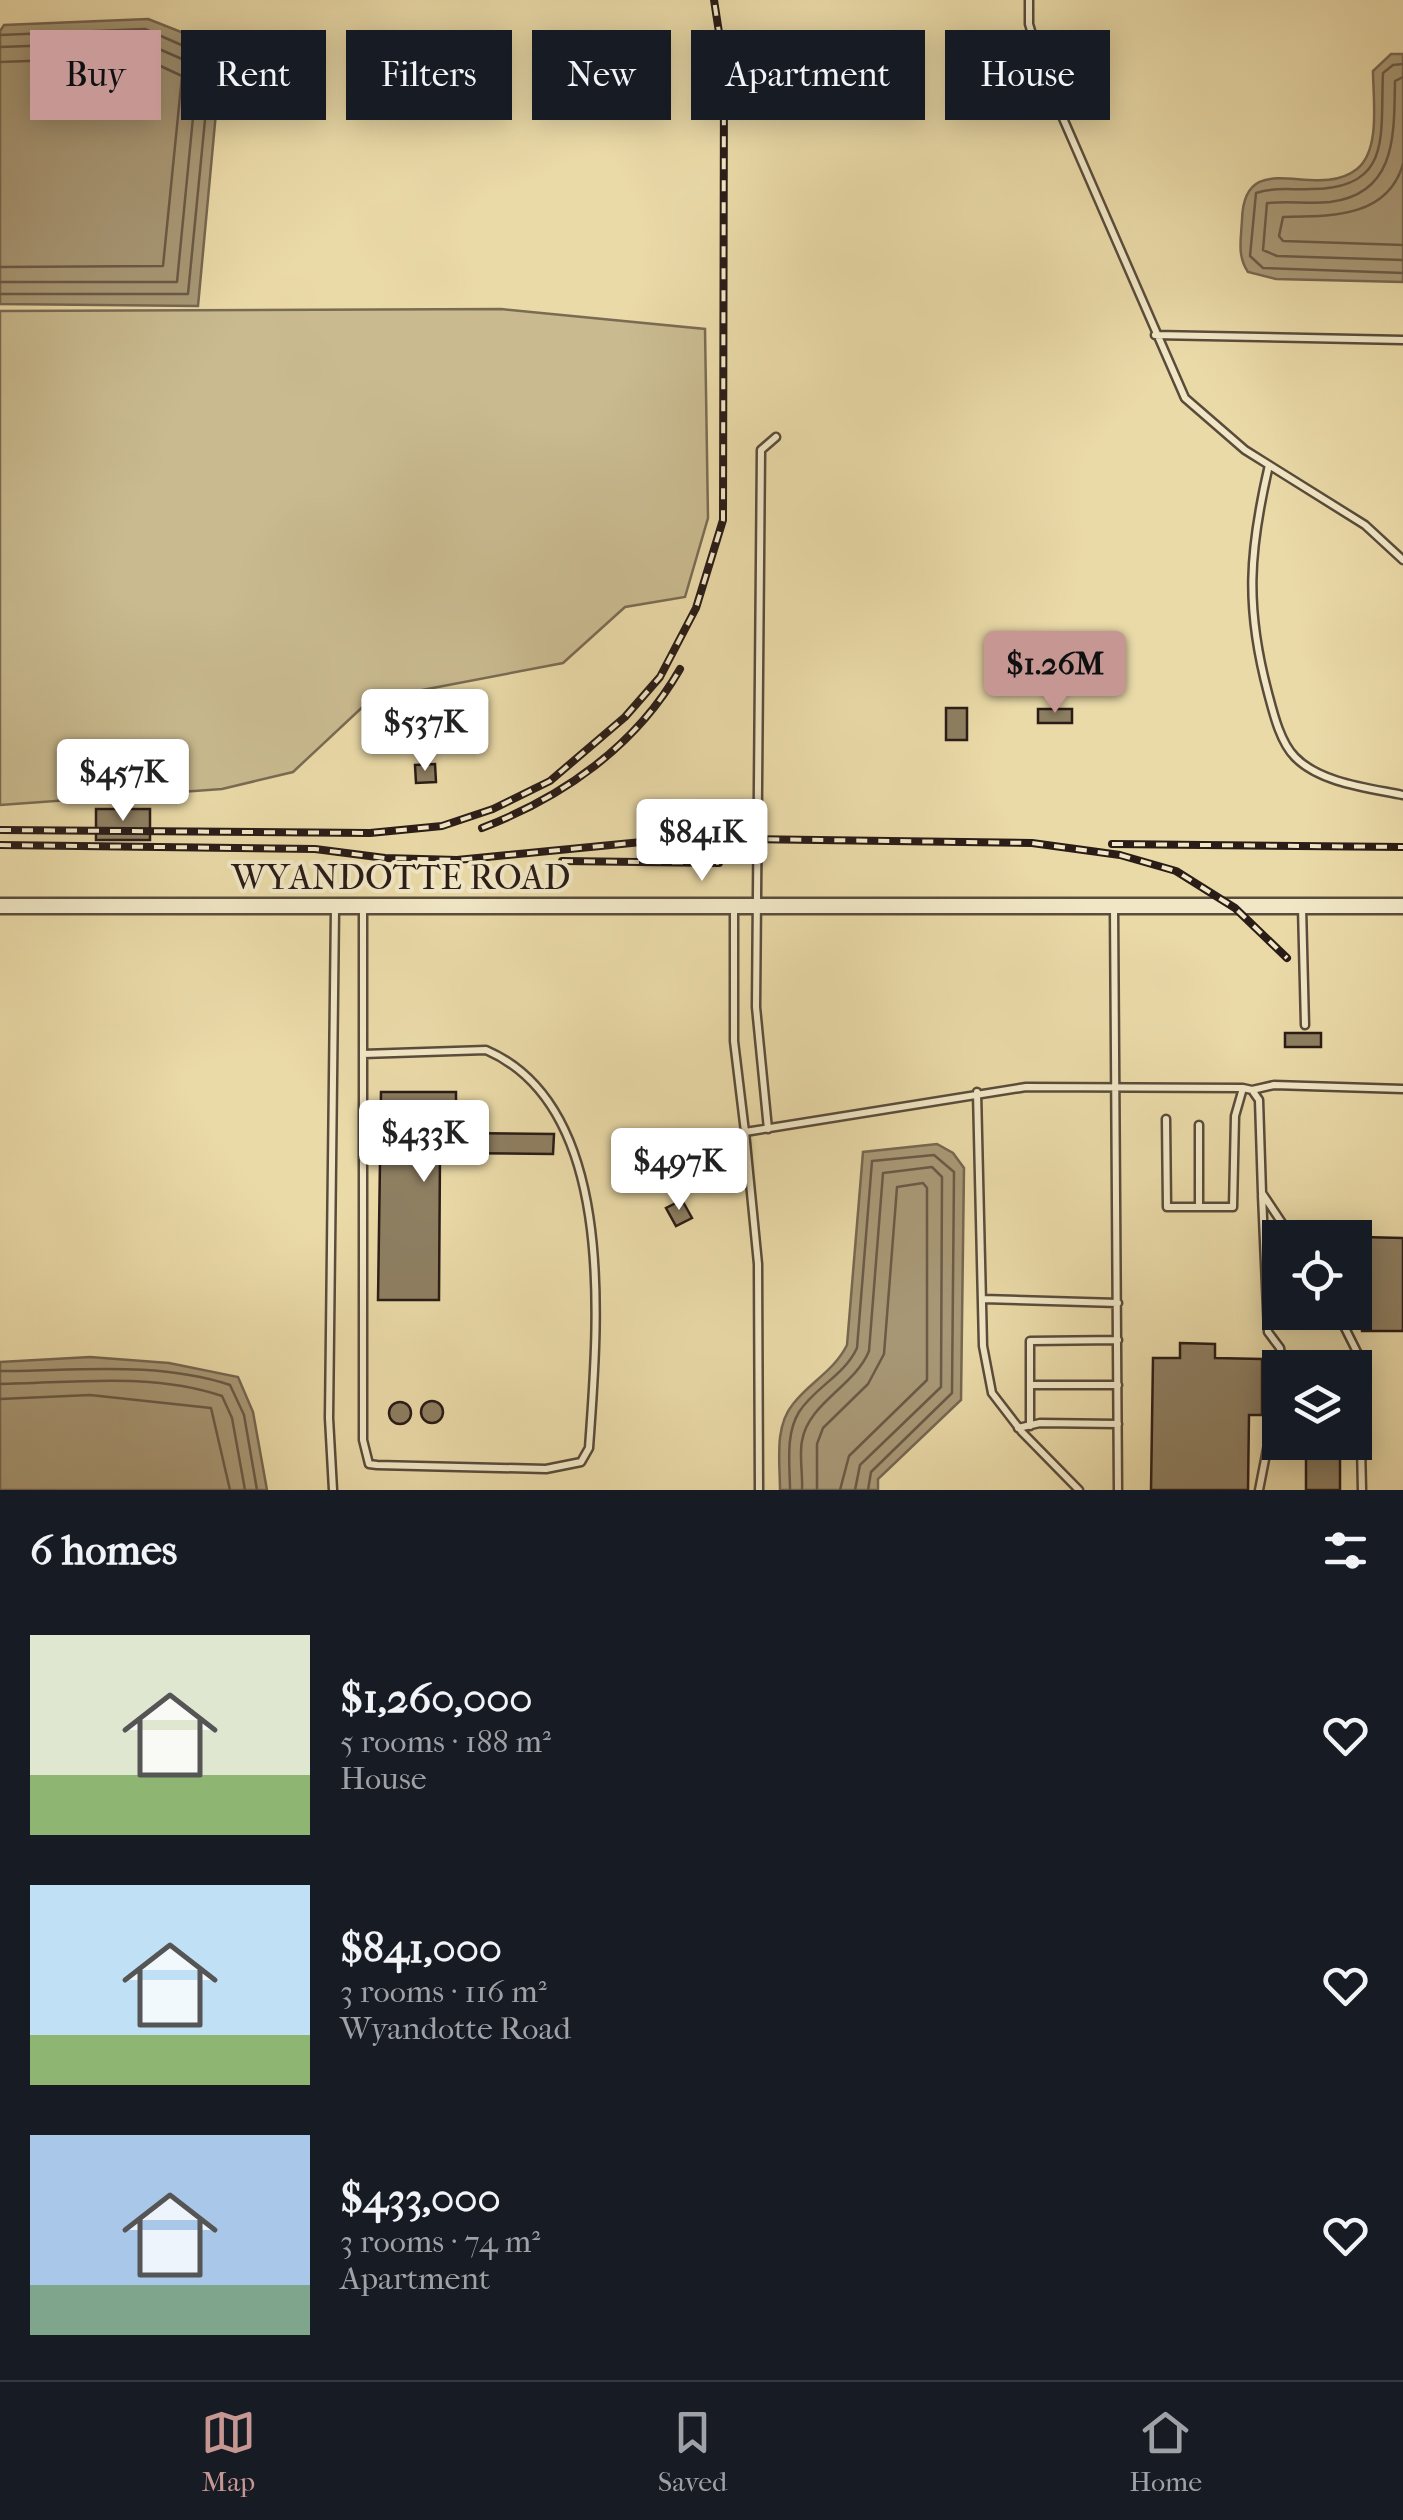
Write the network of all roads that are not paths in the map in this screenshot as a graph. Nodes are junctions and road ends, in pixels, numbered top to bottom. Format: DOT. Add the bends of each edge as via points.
graph roads {
  1 [pos="1029,0"];
  2 [pos="1155,335"];
  3 [pos="1403,340"];
  4 [pos="776,437"];
  5 [pos="1269,465"];
  6 [pos="1403,560"];
  7 [pos="1403,795"];
  8 [pos="759,905"];
  9 [pos="0,906"];
  10 [pos="734,906"];
  11 [pos="1114,906"];
  12 [pos="1302,906"];
  13 [pos="1403,906"];
  14 [pos="335,908"];
  15 [pos="362,908"];
  16 [pos="1305,1025"];
  17 [pos="362,1054"];
  18 [pos="1118,1088"];
  19 [pos="1243,1088"];
  20 [pos="1403,1089"];
  21 [pos="1252,1090"];
  22 [pos="977,1092"];
  23 [pos="1166,1119"];
  24 [pos="1200,1125"];
  25 [pos="768,1129"];
  26 [pos="746,1132"];
  27 [pos="1262,1193"];
  28 [pos="1200,1207"];
  29 [pos="1280,1220"];
  30 [pos="983,1299"];
  31 [pos="1118,1302"];
  32 [pos="1118,1340"];
  33 [pos="1279,1350"];
  34 [pos="1030,1386"];
  35 [pos="1118,1386"];
  36 [pos="1118,1424"];
  37 [pos="1030,1426"];
  38 [pos="1018,1428"];
  39 [pos="1265,1460"];
  40 [pos="1361,1460"];
  41 [pos="333,1490"];
  42 [pos="760,1490"];
  43 [pos="1079,1490"];
  44 [pos="1118,1490"];
  45 [pos="1259,1490"];
  46 [pos="1362,1490"];
  1 -- 2 [label="lane" via="1045,76"];
  2 -- 3 [label="lane"];
  2 -- 5 [label="lane" via="1186,398"];
  4 -- 8 [label="lane" via="761,450"];
  5 -- 6 [label="lane" via="1365,525"];
  5 -- 7 [label="lane" via="1252,537 1249,586 1254,640 1275,719 1294,757 1340,782"];
  8 -- 10 [label="street, WYANDOTTE ROAD"];
  8 -- 11 [label="street, WYANDOTTE ROAD"];
  8 -- 25 [label="lane" via="756,1007"];
  9 -- 14 [label="street, WYANDOTTE ROAD"];
  10 -- 15 [label="street, WYANDOTTE ROAD"];
  10 -- 26 [label="lane" via="734,1041"];
  11 -- 12 [label="street, WYANDOTTE ROAD"];
  11 -- 18 [label="lane"];
  12 -- 13 [label="street, WYANDOTTE ROAD"];
  12 -- 16 [label="lane"];
  14 -- 15 [label="street, WYANDOTTE ROAD"];
  14 -- 41 [label="lane"];
  15 -- 17 [label="lane"];
  17 -- 17 [label="lane" via="363,1454 378,1466 546,1469 581,1462 588,1448 598,1326 594,1254 574,1153 562,1126 539,1091 486,1050"];
  18 -- 19 [label="lane"];
  18 -- 22 [label="lane"];
  18 -- 31 [label="lane"];
  19 -- 21 [label="lane"];
  19 -- 28 [label="lane" via="1235,1116 1234,1207"];
  20 -- 21 [label="lane"];
  21 -- 27 [label="lane" via="1261,1114"];
  22 -- 25 [label="lane"];
  22 -- 30 [label="lane"];
  23 -- 28 [label="lane" via="1167,1208"];
  24 -- 28 [label="lane"];
  25 -- 26 [label="lane"];
  26 -- 42 [label="lane" via="758,1264"];
  27 -- 29 [label="lane"];
  27 -- 33 [label="lane" via="1268,1332"];
  30 -- 31 [label="lane"];
  30 -- 38 [label="lane" via="992,1394"];
  31 -- 32 [label="lane"];
  32 -- 34 [label="lane" via="1030,1341"];
  32 -- 35 [label="lane"];
  34 -- 35 [label="lane"];
  34 -- 37 [label="lane"];
  35 -- 36 [label="lane"];
  36 -- 37 [label="lane"];
  36 -- 44 [label="lane"];
  37 -- 38 [label="lane"];
  38 -- 43 [label="lane"];
  39 -- 45 [label="lane"];
  40 -- 46 [label="lane"];
}
